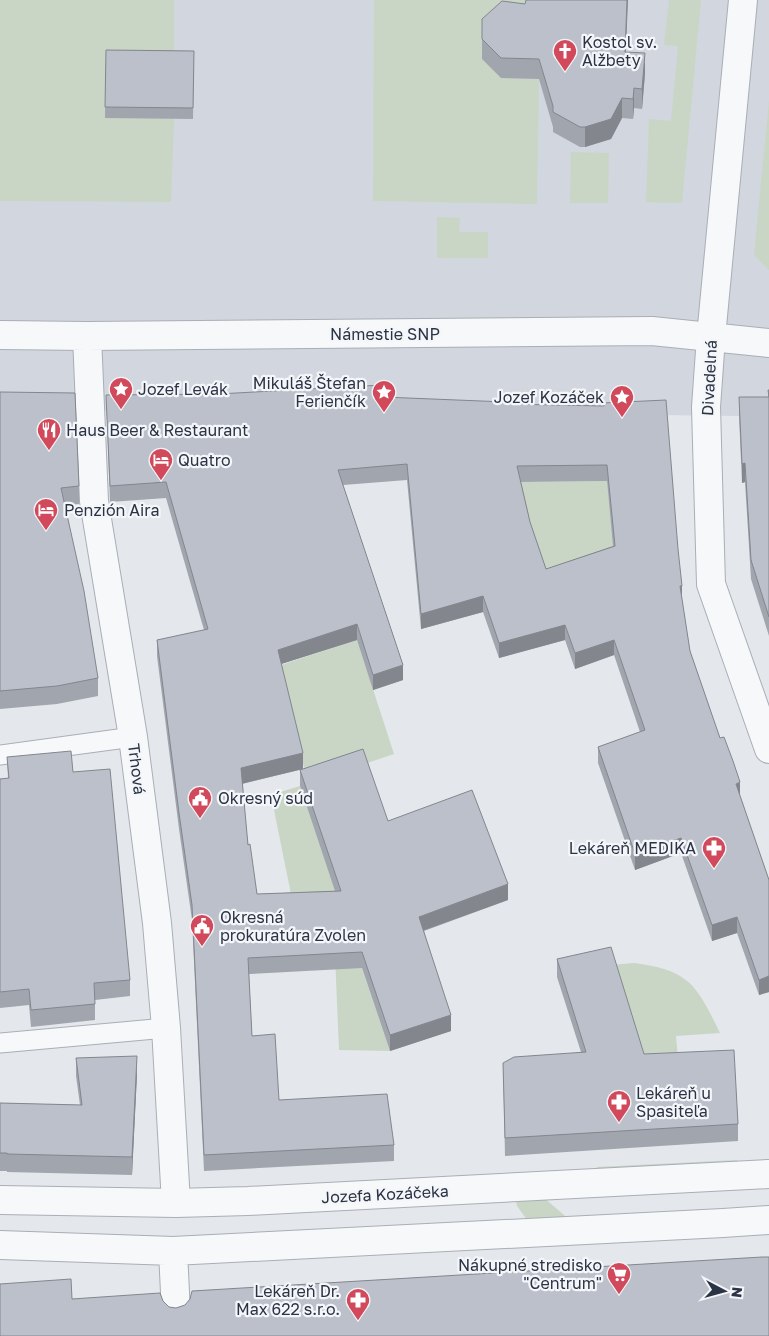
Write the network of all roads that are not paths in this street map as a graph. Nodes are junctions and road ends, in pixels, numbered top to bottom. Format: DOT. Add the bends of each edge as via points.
graph roads {
  1 [pos="743,0"];
  2 [pos="0,335"];
  3 [pos="87,336"];
  4 [pos="711,337"];
  5 [pos="769,342"];
  6 [pos="133,737"];
  7 [pos="769,749"];
  8 [pos="0,755"];
  9 [pos="166,1028"];
  10 [pos="0,1043"];
  11 [pos="769,1174"];
  12 [pos="0,1200"];
  13 [pos="176,1203"];
  14 [pos="769,1210"];
  15 [pos="769,1220"];
  16 [pos="723,1223"];
  17 [pos="0,1245"];
  18 [pos="173,1251"];
  19 [pos="176,1313"];
  1 -- 4 [label="street, Divadelná"];
  2 -- 3 [label="street, Námestie SNP"];
  3 -- 4 [label="street, Námestie SNP" via="652,331"];
  3 -- 6 [label="street, Trhová" via="94,501"];
  4 -- 5 [label="street, Námestie SNP"];
  4 -- 7 [label="street, Divadelná" via="706,407 712,584"];
  6 -- 8 [label="lane"];
  6 -- 9 [label="street, Trhová" via="157,923"];
  9 -- 10 [label="lane"];
  9 -- 13 [label="street, Trhová"];
  11 -- 13 [label="street, Jozefa Kozáčeka"];
  12 -- 13 [label="street, Jozefa Kozáčeka"];
  14 -- 16 [label="street"];
  15 -- 16 [label="street"];
  16 -- 18 [label="street"];
  17 -- 18 [label="street"];
  18 -- 19 [label="street"];
}
